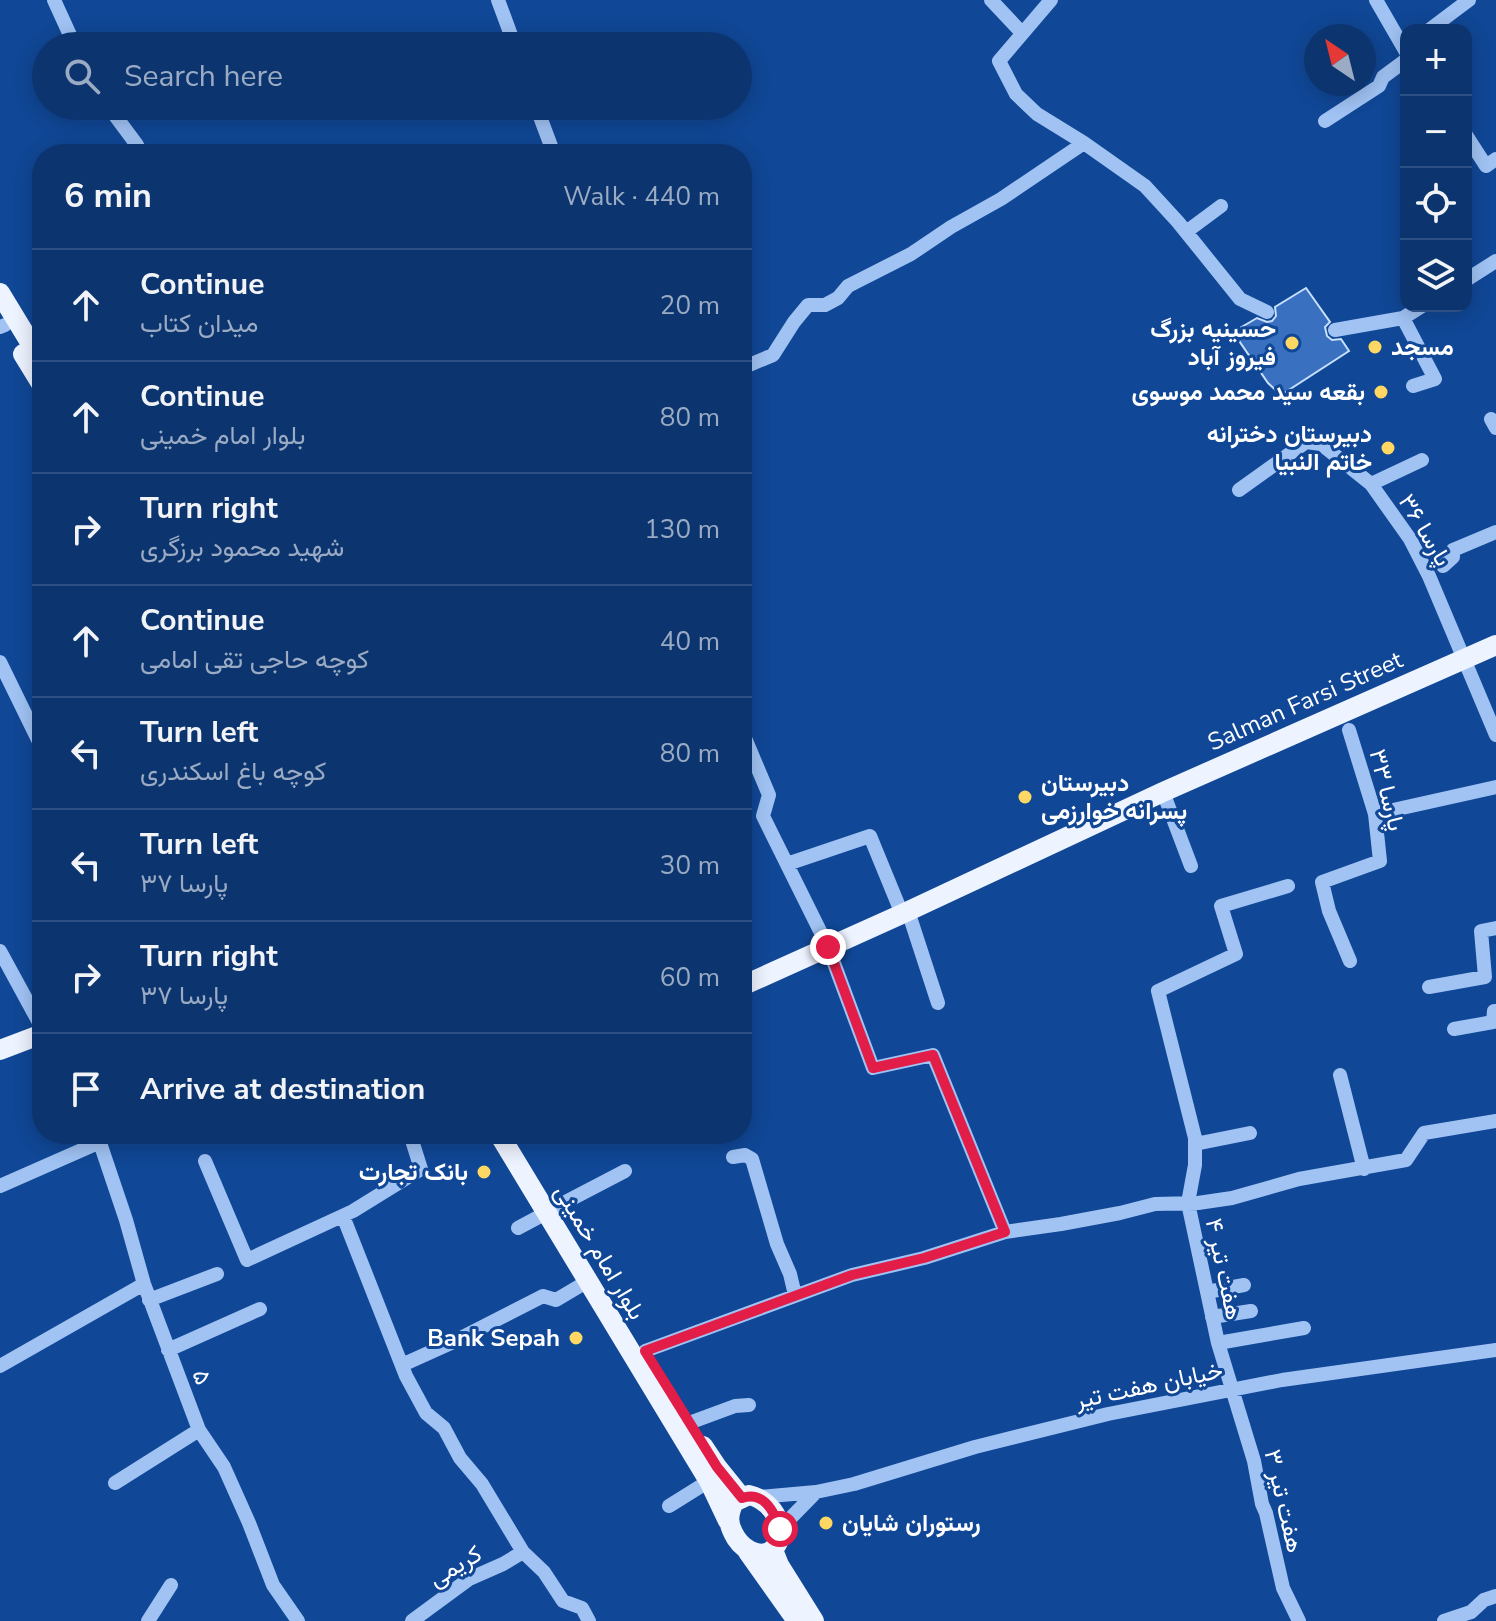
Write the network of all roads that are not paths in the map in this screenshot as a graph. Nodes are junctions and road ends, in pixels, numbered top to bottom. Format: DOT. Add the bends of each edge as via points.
graph roads {
  1 [pos="54,0"];
  2 [pos="498,0"];
  3 [pos="991,0"];
  4 [pos="1051,0"];
  5 [pos="1376,0"];
  6 [pos="1469,0"];
  7 [pos="1437,24"];
  8 [pos="69,32"];
  9 [pos="510,32"];
  10 [pos="1022,33"];
  11 [pos="1400,43"];
  12 [pos="1400,58"];
  13 [pos="118,120"];
  14 [pos="541,120"];
  15 [pos="1325,121"];
  16 [pos="1472,142"];
  17 [pos="1084,143"];
  18 [pos="136,144"];
  19 [pos="550,144"];
  20 [pos="1491,163"];
  21 [pos="1221,206"];
  22 [pos="1186,232"];
  23 [pos="1496,261"];
  24 [pos="1472,276"];
  25 [pos="0,293"];
  26 [pos="1267,312"];
  27 [pos="1412,312"];
  28 [pos="1403,318"];
  29 [pos="2,323"];
  30 [pos="1335,330"];
  31 [pos="32,346"];
  32 [pos="752,364"];
  33 [pos="32,370"];
  34 [pos="1413,386"];
  35 [pos="1422,460"];
  36 [pos="1371,484"];
  37 [pos="1239,490"];
  38 [pos="1496,532"];
  39 [pos="1443,566"];
  40 [pos="1496,645"];
  41 [pos="1464,659"];
  42 [pos="0,662"];
  43 [pos="32,728"];
  44 [pos="1349,730"];
  45 [pos="1496,735"];
  46 [pos="752,755"];
  47 [pos="1496,787"];
  48 [pos="1163,792"];
  49 [pos="1375,814"];
  50 [pos="787,864"];
  51 [pos="1191,866"];
  52 [pos="1288,886"];
  53 [pos="905,912"];
  54 [pos="1496,928"];
  55 [pos="828,947"];
  56 [pos="0,951"];
  57 [pos="1350,961"];
  58 [pos="752,981"];
  59 [pos="1429,987"];
  60 [pos="938,1003"];
  61 [pos="1496,1011"];
  62 [pos="32,1012"];
  63 [pos="1454,1029"];
  64 [pos="32,1036"];
  65 [pos="0,1050"];
  66 [pos="1340,1075"];
  67 [pos="1496,1121"];
  68 [pos="1250,1133"];
  69 [pos="87,1144"];
  70 [pos="101,1144"];
  71 [pos="413,1144"];
  72 [pos="506,1144"];
  73 [pos="519,1144"];
  74 [pos="1195,1144"];
  75 [pos="733,1157"];
  76 [pos="205,1161"];
  77 [pos="1364,1169"];
  78 [pos="625,1171"];
  79 [pos="0,1186"];
  80 [pos="1193,1203"];
  81 [pos="551,1210"];
  82 [pos="343,1216"];
  83 [pos="518,1228"];
  84 [pos="1005,1232"];
  85 [pos="217,1274"];
  86 [pos="588,1281"];
  87 [pos="144,1284"];
  88 [pos="1244,1285"];
  89 [pos="1207,1292"];
  90 [pos="795,1295"];
  91 [pos="149,1300"];
  92 [pos="260,1309"];
  93 [pos="1251,1311"];
  94 [pos="1212,1317"];
  95 [pos="1304,1328"];
  96 [pos="1218,1343"];
  97 [pos="168,1350"];
  98 [pos="1496,1350"];
  99 [pos="645,1351"];
  100 [pos="402,1365"];
  101 [pos="0,1366"];
  102 [pos="1231,1390"];
  103 [pos="749,1405"];
  104 [pos="689,1423"];
  105 [pos="199,1430"];
  106 [pos="709,1481"];
  107 [pos="115,1483"];
  108 [pos="816,1492"];
  109 [pos="750,1498"];
  110 [pos="669,1506"];
  111 [pos="728,1521"];
  112 [pos="780,1529"];
  113 [pos="773,1550"];
  114 [pos="523,1552"];
  115 [pos="748,1552"];
  116 [pos="171,1585"];
  117 [pos="1496,1596"];
  118 [pos="148,1621"];
  119 [pos="298,1621"];
  120 [pos="412,1621"];
  121 [pos="589,1621"];
  122 [pos="797,1621"];
  123 [pos="814,1621"];
  124 [pos="1299,1621"];
  125 [pos="1444,1621"];
  1 -- 8 [label="street"];
  2 -- 9 [label="street"];
  3 -- 10 [label="street"];
  4 -- 10 [label="street"];
  5 -- 11 [label="street"];
  6 -- 7 [label="street"];
  10 -- 17 [label="street" via="999,61 1016,94"];
  12 -- 15 [label="street" via="1379,86"];
  13 -- 18 [label="street"];
  14 -- 19 [label="street"];
  16 -- 20 [label="street"];
  17 -- 22 [label="street" via="1145,186"];
  17 -- 32 [label="street" via="911,254 848,286 838,298 808,305 773,355"];
  21 -- 22 [label="street"];
  22 -- 26 [label="street" via="1240,299"];
  23 -- 24 [label="street"];
  25 -- 31 [label="main road"];
  27 -- 28 [label="street"];
  28 -- 30 [label="street"];
  28 -- 34 [label="street" via="1435,379"];
  29 -- 33 [label="main road"];
  35 -- 36 [label="street"];
  36 -- 37 [label="street, پارسا ۳۶" via="1321,444 1306,442"];
  36 -- 41 [label="street, پارسا ۳۶" via="1410,539"];
  38 -- 39 [label="street" via="1453,550"];
  40 -- 41 [label="main road, Salman Farsi Street"];
  41 -- 45 [label="street, پارسا ۳۶"];
  41 -- 48 [label="main road, Salman Farsi Street"];
  42 -- 43 [label="street"];
  44 -- 49 [label="street, پارسا ۳۳"];
  46 -- 50 [label="street" via="769,795 763,816"];
  47 -- 49 [label="street"];
  48 -- 51 [label="street"];
  48 -- 53 [label="main road, Salman Farsi Street"];
  49 -- 57 [label="street, پارسا ۳۳" via="1380,861 1322,882"];
  50 -- 53 [label="street" via="870,836"];
  50 -- 55 [label="street"];
  52 -- 74 [label="street" via="1221,906 1236,954 1158,991"];
  53 -- 55 [label="main road, Salman Farsi Street"];
  53 -- 60 [label="street"];
  54 -- 59 [label="street" via="1481,931 1485,977"];
  55 -- 58 [label="main road, Salman Farsi Street"];
  55 -- 84 [label="street" via="873,1068 933,1055"];
  56 -- 62 [label="street"];
  61 -- 63 [label="street" via="1493,1022"];
  64 -- 65 [label="main road"];
  66 -- 77 [label="street"];
  67 -- 77 [label="street" via="1424,1133 1406,1160"];
  68 -- 74 [label="street"];
  69 -- 79 [label="street"];
  70 -- 87 [label="street, ۵"];
  71 -- 82 [label="street" via="421,1169"];
  72 -- 81 [label="main road, بلوار امام خمینی"];
  73 -- 81 [label="main road, بلوار امام خمینی"];
  74 -- 80 [label="street"];
  75 -- 90 [label="street" via="752,1159"];
  76 -- 82 [label="street" via="247,1260"];
  77 -- 80 [label="street"];
  78 -- 81 [label="street"];
  80 -- 84 [label="street" via="1155,1204"];
  80 -- 89 [label="street, هفت تیر ۴"];
  81 -- 83 [label="street"];
  81 -- 86 [label="main road, بلوار امام خمینی"];
  81 -- 99 [label="main road, بلوار امام خمینی"];
  82 -- 100 [label="street"];
  84 -- 90 [label="street"];
  85 -- 91 [label="street"];
  86 -- 100 [label="street" via="556,1300 543,1296"];
  86 -- 106 [label="main road, بلوار امام خمینی"];
  87 -- 91 [label="street, ۵"];
  87 -- 101 [label="street"];
  88 -- 89 [label="street"];
  89 -- 94 [label="street, هفت تیر ۴"];
  90 -- 99 [label="street"];
  91 -- 97 [label="street, ۵"];
  92 -- 97 [label="street"];
  93 -- 94 [label="street"];
  94 -- 96 [label="street, هفت تیر ۴"];
  95 -- 96 [label="street"];
  96 -- 102 [label="street, هفت تیر ۴"];
  97 -- 105 [label="street, ۵"];
  98 -- 102 [label="street, خیابان هفت تیر"];
  99 -- 104 [label="main road, بلوار امام خمینی"];
  100 -- 114 [label="street" via="426,1413 444,1428"];
  102 -- 108 [label="street, خیابان هفت تیر" via="1108,1414"];
  102 -- 124 [label="street, هفت تیر ۳" via="1254,1461 1283,1588"];
  103 -- 104 [label="street"];
  104 -- 109 [label="main road, بلوار امام خمینی" via="717,1467"];
  105 -- 107 [label="street"];
  105 -- 119 [label="street, ۵" via="224,1467 273,1585"];
  106 -- 110 [label="street"];
  106 -- 111 [label="main road, بلوار امام خمینی"];
  108 -- 109 [label="street, خیابان هفت تیر"];
  108 -- 112 [label="street"];
  109 -- 111 [label="main road" via="734,1502"];
  109 -- 112 [label="main road" via="769,1505"];
  111 -- 115 [label="main road"];
  112 -- 113 [label="main road"];
  113 -- 115 [label="main road"];
  113 -- 123 [label="main road"];
  114 -- 120 [label="street, کریمی" via="469,1579"];
  114 -- 121 [label="street" via="563,1601 582,1608"];
  115 -- 122 [label="main road"];
  116 -- 118 [label="street"];
  117 -- 125 [label="street"];
}
